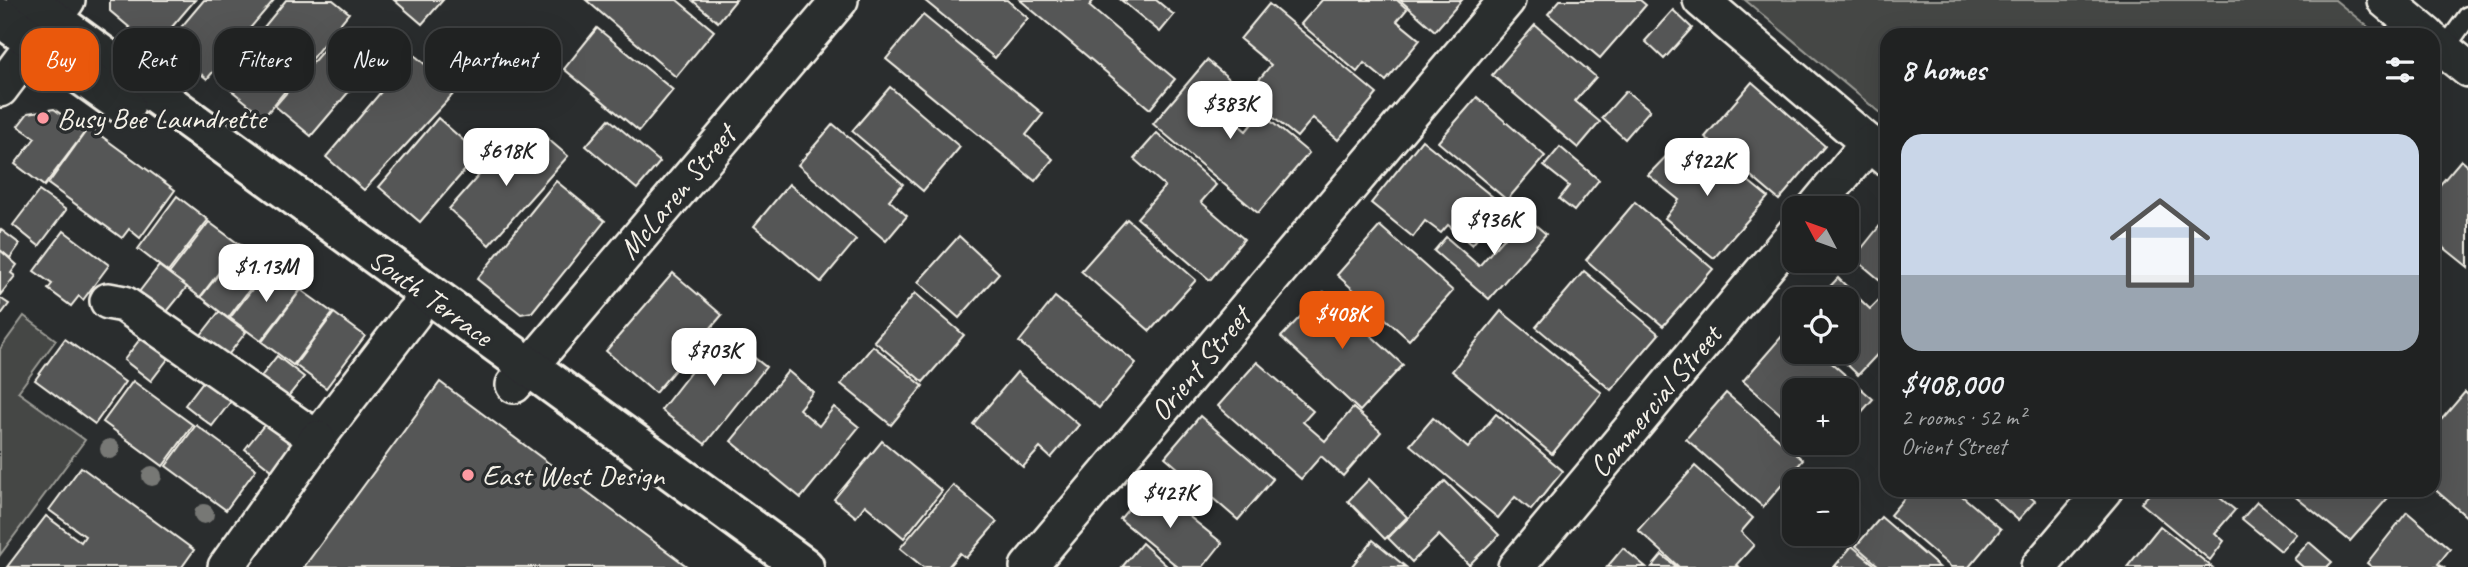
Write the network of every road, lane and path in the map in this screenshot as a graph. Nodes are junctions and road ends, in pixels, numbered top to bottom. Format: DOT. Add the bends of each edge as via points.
graph roads {
  1 [pos="841,0"];
  2 [pos="1507,0"];
  3 [pos="1701,0"];
  4 [pos="2385,0"];
  5 [pos="45,16"];
  6 [pos="2468,16"];
  7 [pos="0,17"];
  8 [pos="2419,28"];
  9 [pos="2443,48"];
  10 [pos="0,89"];
  11 [pos="1878,151"];
  12 [pos="1828,196"];
  13 [pos="1782,248"];
  14 [pos="108,302"];
  15 [pos="413,314"];
  16 [pos="521,376"];
  17 [pos="317,439"];
  18 [pos="2098,497"];
  19 [pos="226,567"];
  20 [pos="762,567"];
  21 [pos="804,567"];
  22 [pos="1028,567"];
  23 [pos="1516,567"];
  24 [pos="2039,567"];
  1 -- 16 [label="street, McLaren Street"];
  2 -- 22 [label="street, Orient Street"];
  3 -- 11 [label="street"];
  4 -- 8 [label="street"];
  5 -- 7 [label="street, South Terrace"];
  5 -- 10 [label="street"];
  5 -- 15 [label="street, South Terrace"];
  5 -- 16 [label="street, South Terrace"];
  6 -- 9 [label="lane"];
  11 -- 12 [label="street"];
  13 -- 23 [label="street, Commercial Street"];
  14 -- 17 [label="street" via="124,304"];
  15 -- 16 [label="street, South Terrace"];
  15 -- 17 [label="street"];
  16 -- 20 [label="street, South Terrace"];
  16 -- 21 [label="street, South Terrace"];
  17 -- 19 [label="street"];
  18 -- 24 [label="street"];
}
